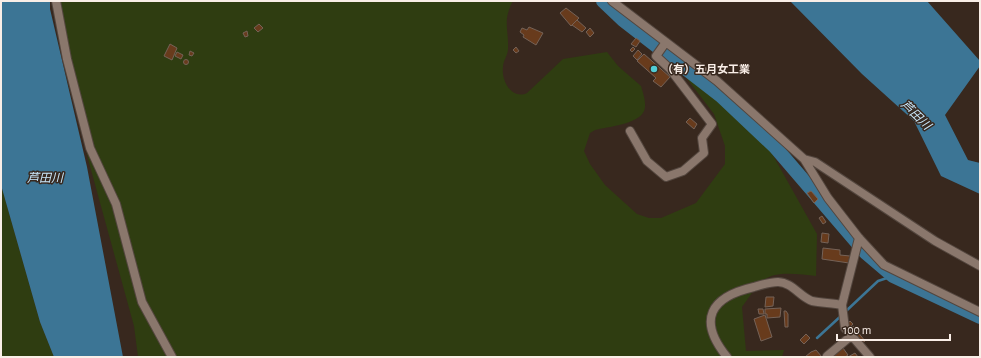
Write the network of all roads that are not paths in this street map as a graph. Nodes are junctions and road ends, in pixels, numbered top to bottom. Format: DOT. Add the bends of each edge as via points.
graph roads {
  1 [pos="56,1"];
  2 [pos="612,1"];
  3 [pos="666,42"];
  4 [pos="630,131"];
  5 [pos="804,159"];
  6 [pos="859,238"];
  7 [pos="980,266"];
  8 [pos="843,311"];
  9 [pos="980,312"];
  10 [pos="851,336"];
  11 [pos="827,356"];
  12 [pos="172,357"];
  13 [pos="727,357"];
  14 [pos="870,357"];
  1 -- 12 [label="street" via="67,59 90,148 116,204 142,302"];
  2 -- 3 [label="street"];
  3 -- 4 [label="street" via="656,56 670,69 712,124 702,138 704,153 682,171 666,177 647,161"];
  3 -- 5 [label="street" via="717,81"];
  5 -- 6 [label="street" via="828,198"];
  5 -- 7 [label="street" via="815,162 935,241"];
  6 -- 8 [label="street"];
  6 -- 9 [label="street" via="884,265"];
  8 -- 10 [label="street" via="845,328"];
  8 -- 13 [label="street" via="803,297 792,286 778,282 741,290 716,304 711,317 711,330 716,343"];
  10 -- 11 [label="street"];
  10 -- 14 [label="street"];
}
